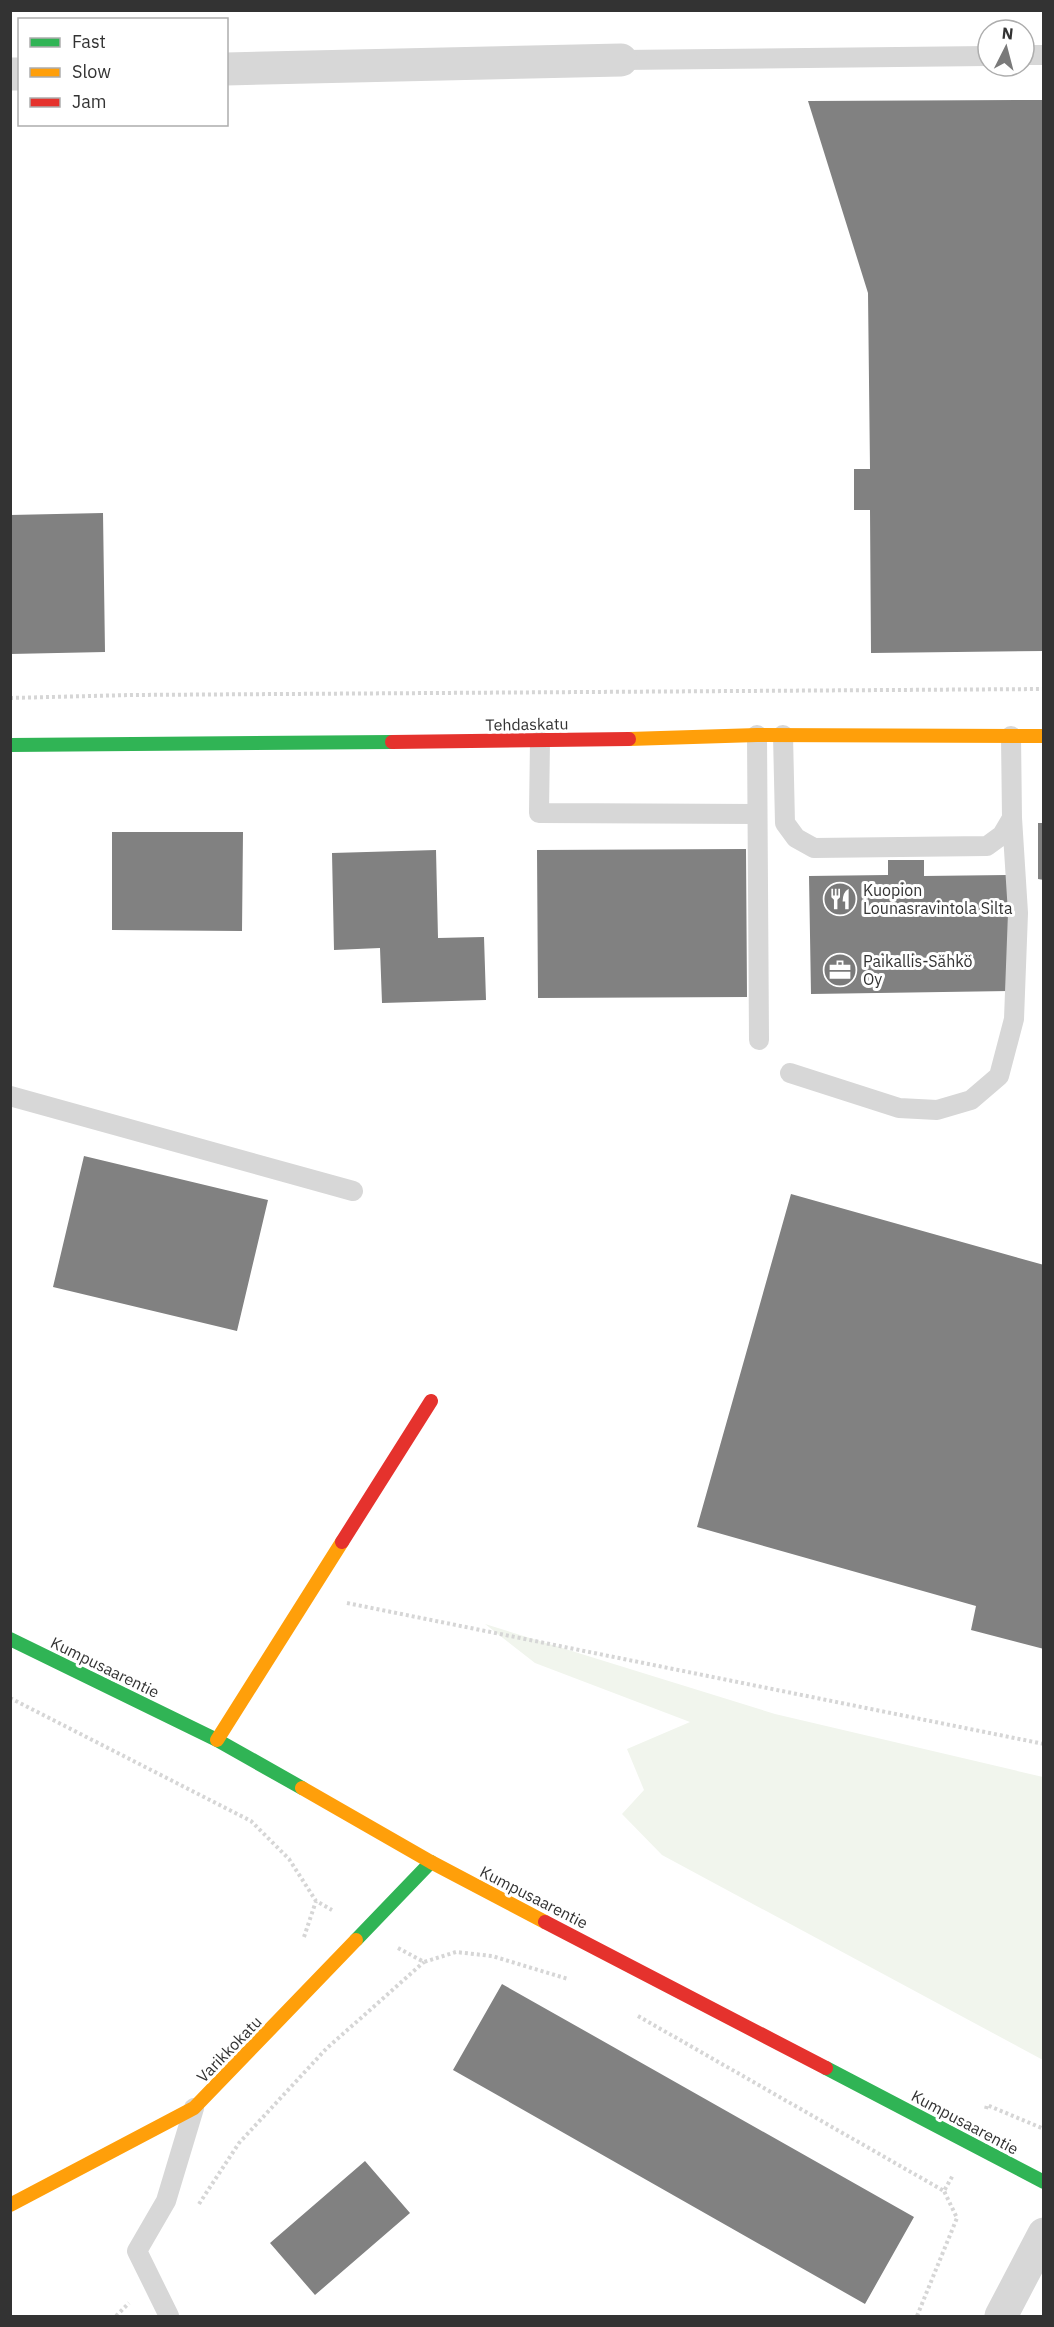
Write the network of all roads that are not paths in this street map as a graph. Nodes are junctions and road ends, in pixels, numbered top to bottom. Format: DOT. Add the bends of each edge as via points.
graph roads {
  1 [pos="976,56"];
  2 [pos="621,60"];
  3 [pos="228,69"];
  4 [pos="757,735"];
  5 [pos="783,735"];
  6 [pos="1011,736"];
  7 [pos="1044,736"];
  8 [pos="540,741"];
  9 [pos="10,745"];
  10 [pos="757,814"];
  11 [pos="1012,818"];
  12 [pos="759,1040"];
  13 [pos="790,1073"];
  14 [pos="10,1096"];
  15 [pos="353,1191"];
  16 [pos="431,1401"];
  17 [pos="10,1639"];
  18 [pos="217,1740"];
  19 [pos="431,1862"];
  20 [pos="194,2108"];
  21 [pos="1044,2182"];
  22 [pos="10,2205"];
  23 [pos="1044,2234"];
  24 [pos="170,2316"];
  25 [pos="1001,2316"];
  1 -- 2 [label="lane"];
  2 -- 3 [label="street"];
  4 -- 5 [label="street, Tehdaskatu"];
  4 -- 8 [label="street, Tehdaskatu"];
  4 -- 10 [label="lane"];
  5 -- 6 [label="street, Tehdaskatu"];
  5 -- 11 [label="lane" via="785,823 796,838 814,848 987,846 1002,835"];
  6 -- 7 [label="street, Tehdaskatu"];
  6 -- 11 [label="lane"];
  8 -- 9 [label="street, Tehdaskatu"];
  8 -- 10 [label="lane" via="539,813"];
  10 -- 12 [label="lane"];
  11 -- 13 [label="lane" via="1018,913 1014,1019 999,1076 971,1100 937,1110 899,1108"];
  14 -- 15 [label="lane"];
  16 -- 18 [label="street"];
  17 -- 18 [label="street, Kumpusaarentie"];
  18 -- 19 [label="street, Kumpusaarentie"];
  19 -- 20 [label="street, Varikkokatu"];
  19 -- 21 [label="street, Kumpusaarentie"];
  20 -- 22 [label="street, Varikkokatu"];
  20 -- 24 [label="lane" via="166,2201 137,2251"];
  23 -- 25 [label="street"];
}
